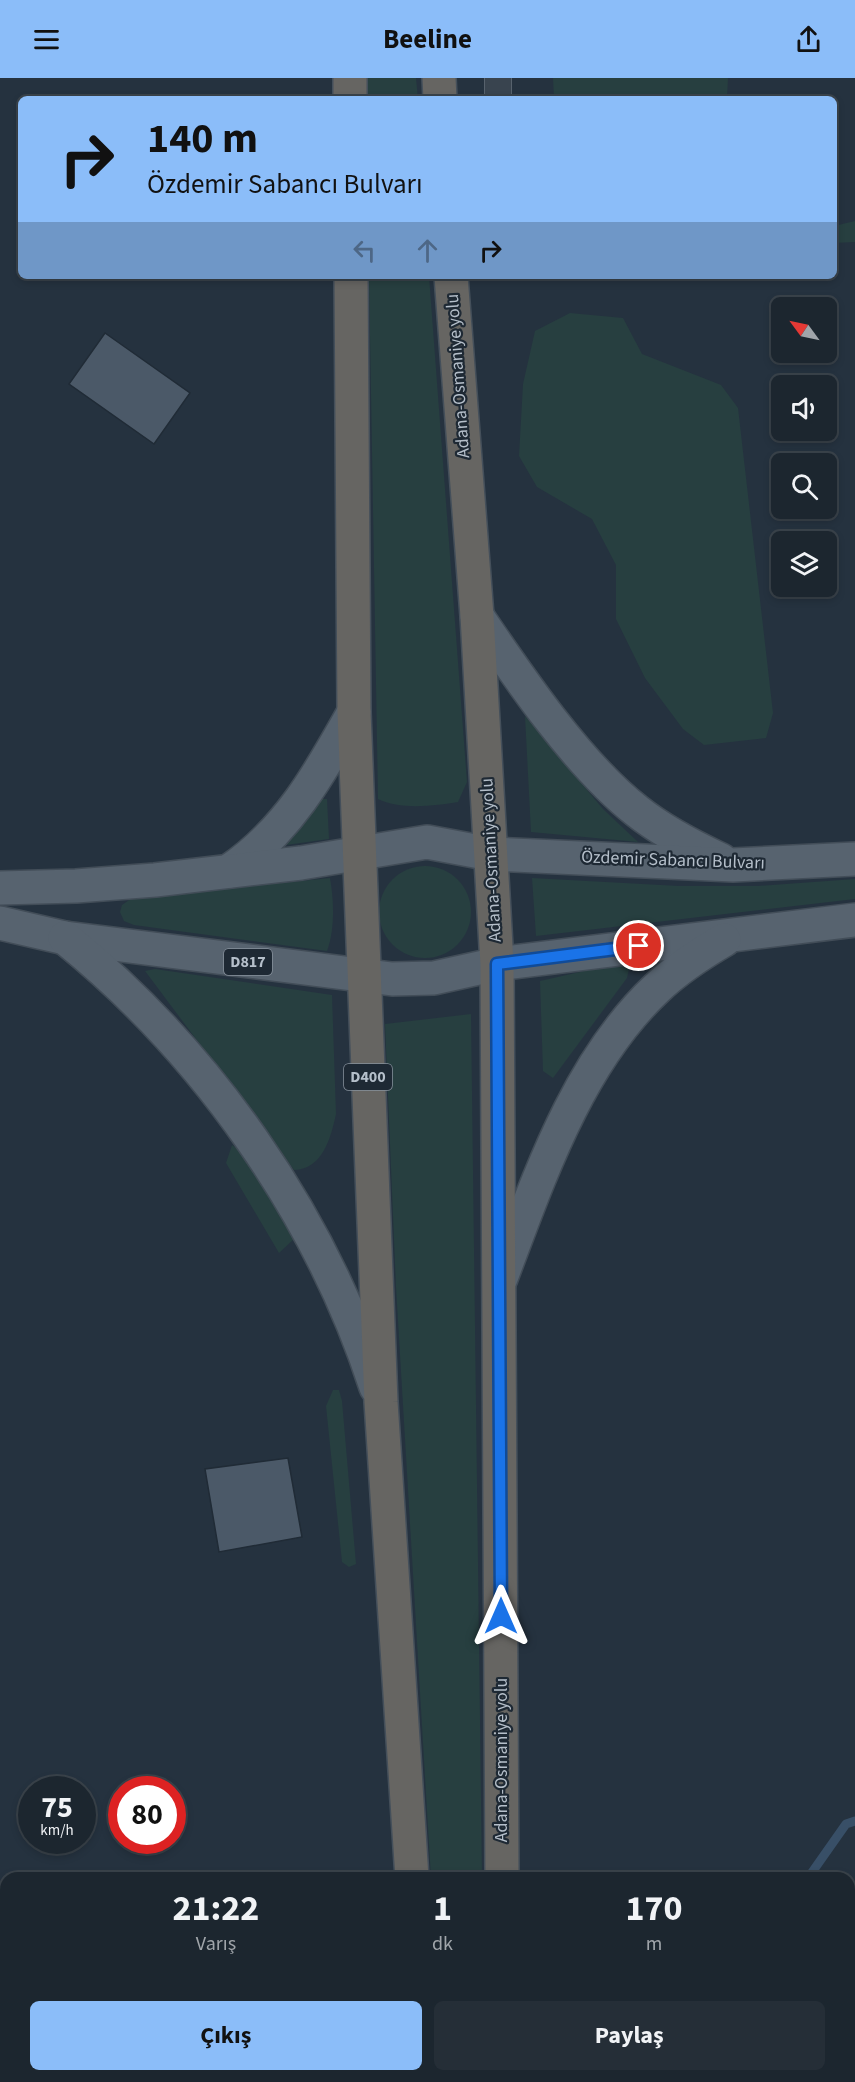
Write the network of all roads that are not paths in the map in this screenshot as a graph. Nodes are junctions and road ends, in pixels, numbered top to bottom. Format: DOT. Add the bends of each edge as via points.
graph roads {
  1 [pos="350,78"];
  2 [pos="439,78"];
  3 [pos="498,78"];
  4 [pos="350,96"];
  5 [pos="440,96"];
  6 [pos="498,96"];
  7 [pos="351,279"];
  8 [pos="451,279"];
  9 [pos="477,616"];
  10 [pos="354,712"];
  11 [pos="360,853"];
  12 [pos="491,854"];
  13 [pos="855,859"];
  14 [pos="733,865"];
  15 [pos="229,871"];
  16 [pos="0,888"];
  17 [pos="855,920"];
  18 [pos="0,923"];
  19 [pos="733,935"];
  20 [pos="65,938"];
  21 [pos="497,964"];
  22 [pos="365,977"];
  23 [pos="501,1278"];
  24 [pos="381,1402"];
  25 [pos="412,1872"];
  26 [pos="502,1872"];
  1 -- 4 [label="highway"];
  2 -- 5 [label="highway"];
  3 -- 6 [label="street"];
  7 -- 10 [label="highway, D400"];
  8 -- 9 [label="highway, Adana-Osmaniye yolu"];
  9 -- 12 [label="highway, Adana-Osmaniye yolu"];
  9 -- 14 [label="main road" via="515,672 617,795 664,830"];
  10 -- 11 [label="highway, D400"];
  10 -- 15 [label="main road" via="324,766 288,817 269,840"];
  11 -- 12 [label="main road, Özdemir Sabancı Bulvarı" via="427,842"];
  11 -- 15 [label="main road, Özdemir Sabancı Bulvarı"];
  11 -- 22 [label="highway, D400"];
  12 -- 14 [label="main road, Özdemir Sabancı Bulvarı"];
  12 -- 21 [label="highway, Adana-Osmaniye yolu"];
  13 -- 14 [label="main road, Özdemir Sabancı Bulvarı"];
  15 -- 16 [label="main road, Özdemir Sabancı Bulvarı" via="76,886"];
  17 -- 19 [label="main road"];
  18 -- 20 [label="main road, D817"];
  19 -- 21 [label="main road"];
  19 -- 23 [label="main road" via="673,974 617,1034 564,1127"];
  20 -- 22 [label="main road, D817"];
  20 -- 24 [label="main road" via="139,1003 202,1076 262,1158 336,1284"];
  21 -- 22 [label="main road, D817" via="434,978"];
  21 -- 23 [label="highway, Adana-Osmaniye yolu"];
  22 -- 24 [label="highway, D400"];
  23 -- 26 [label="highway, Adana-Osmaniye yolu"];
  24 -- 25 [label="highway, D400"];
}
